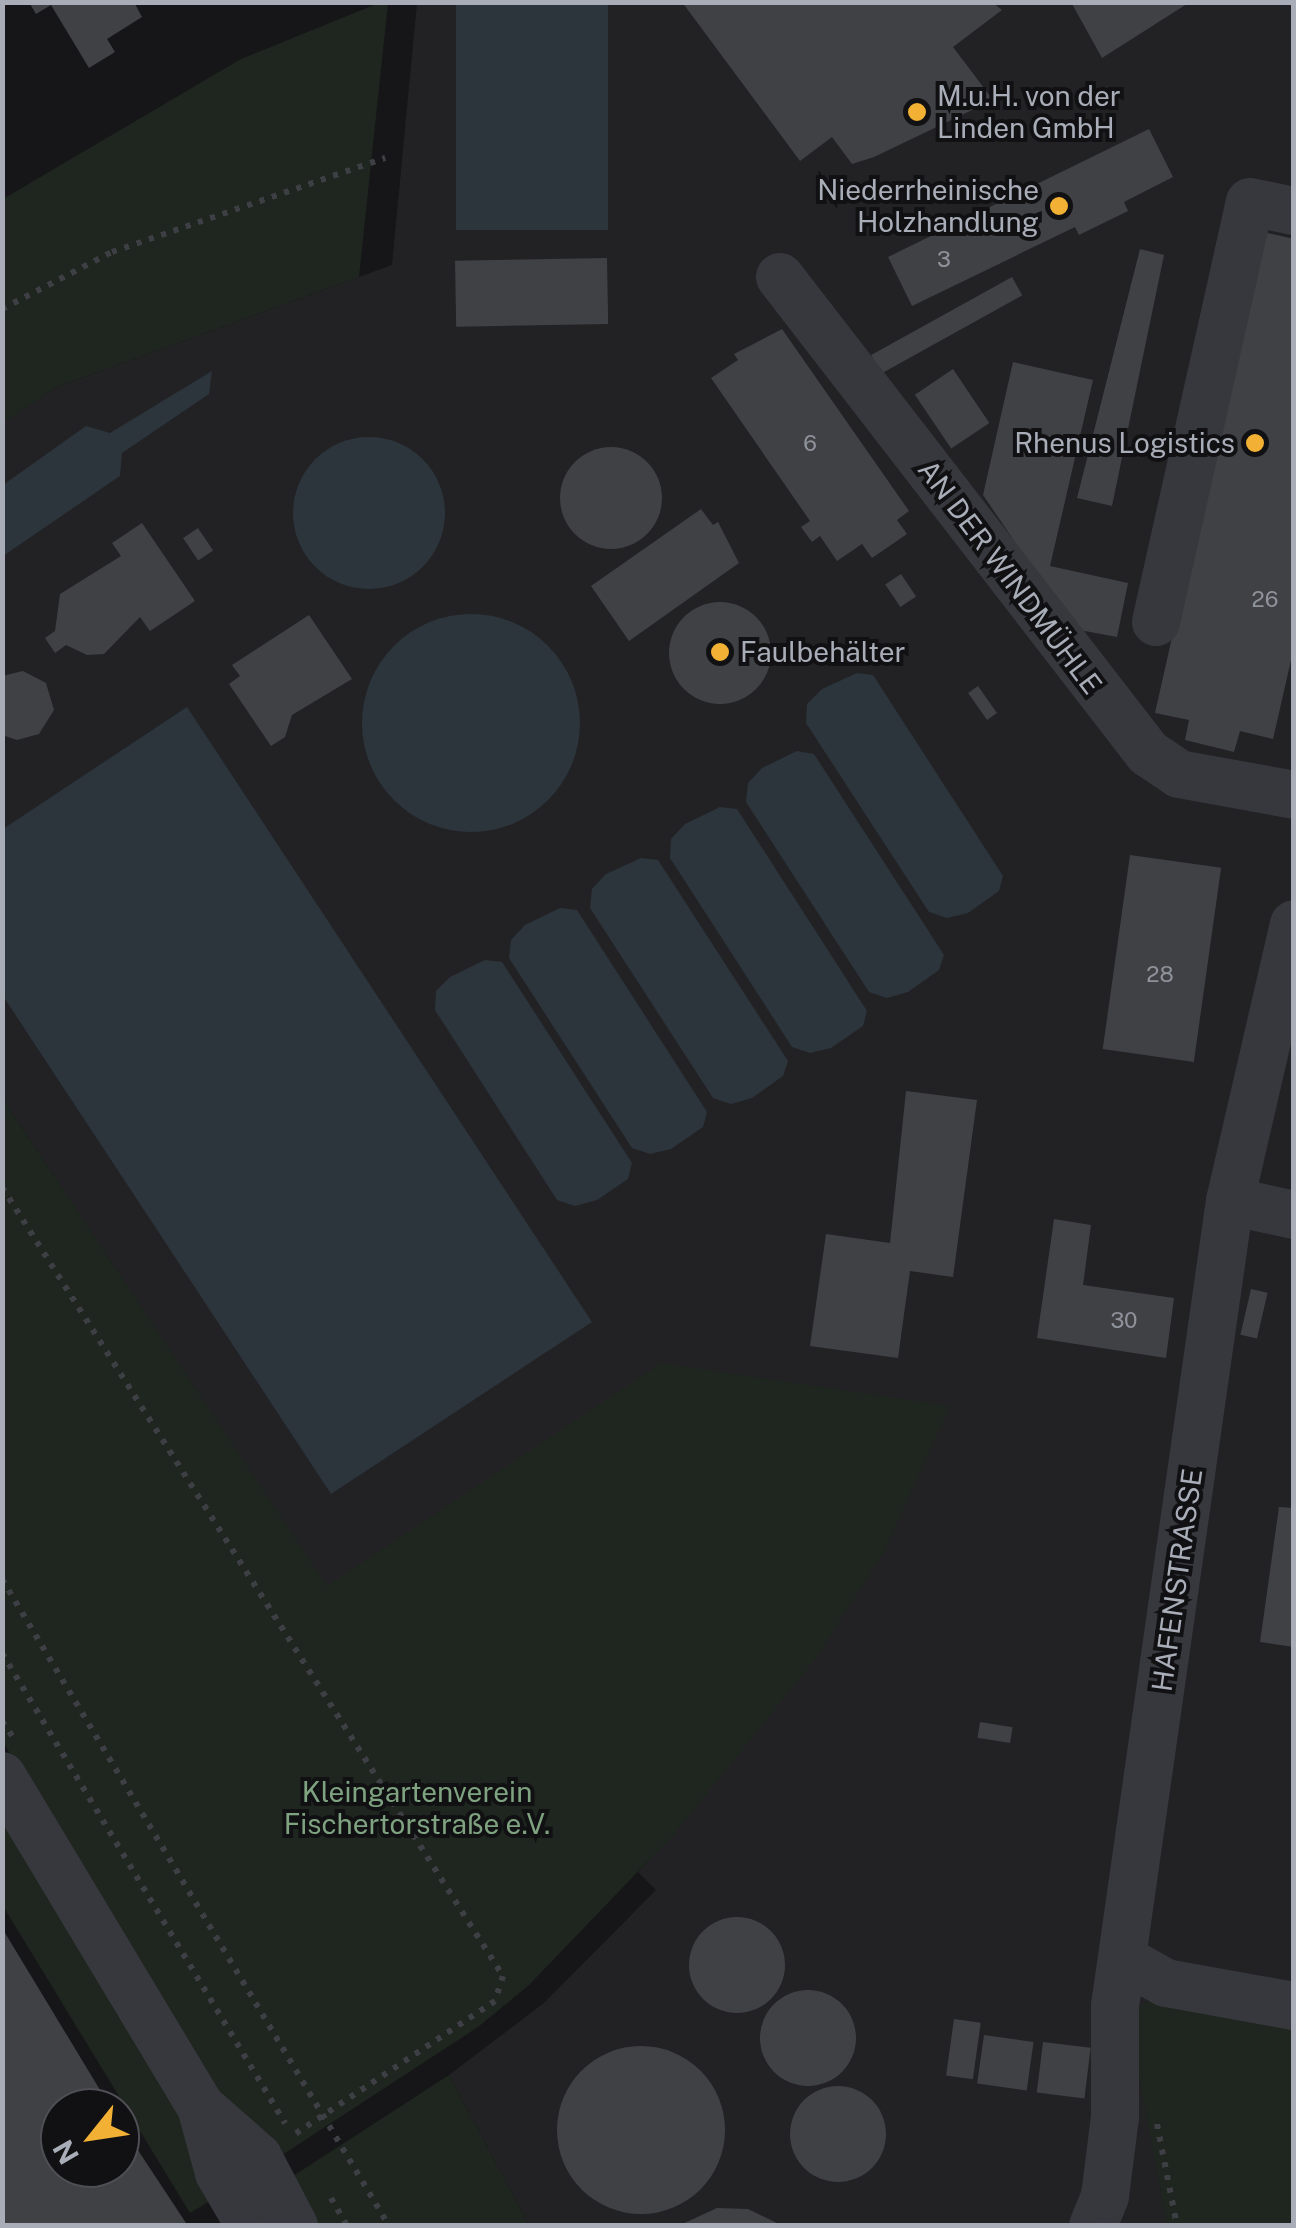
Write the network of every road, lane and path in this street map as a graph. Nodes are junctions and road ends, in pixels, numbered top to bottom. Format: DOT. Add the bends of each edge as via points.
graph roads {
  1 [pos="385,158"];
  2 [pos="1294,211"];
  3 [pos="780,278"];
  4 [pos="2,310"];
  5 [pos="1156,622"];
  6 [pos="1294,795"];
  7 [pos="1294,924"];
  8 [pos="2,1187"];
  9 [pos="1230,1201"];
  10 [pos="1294,1215"];
  11 [pos="2,1579"];
  12 [pos="2,1653"];
  13 [pos="2,1776"];
  14 [pos="1123,1959"];
  15 [pos="1294,2006"];
  16 [pos="201,2107"];
  17 [pos="324,2116"];
  18 [pos="286,2125"];
  19 [pos="293,2136"];
  20 [pos="250,2226"];
  21 [pos="294,2226"];
  22 [pos="338,2226"];
  23 [pos="347,2226"];
  24 [pos="389,2226"];
  25 [pos="1093,2226"];
  1 -- 4 [label="path" via="112,252"];
  2 -- 5 [label="street" via="1250,202"];
  3 -- 6 [label="street, AN DER WINDMÜHLE" via="1148,753 1179,774"];
  7 -- 9 [label="street, HAFENSTRASSE"];
  8 -- 17 [label="path" via="499,1963 502,1990 495,2000"];
  9 -- 10 [label="street"];
  9 -- 14 [label="street, HAFENSTRASSE"];
  11 -- 17 [label="path"];
  12 -- 18 [label="path"];
  13 -- 16 [label="street"];
  14 -- 15 [label="street" via="1166,1982"];
  14 -- 25 [label="street, HAFENSTRASSE" via="1114,2006 1115,2116"];
  16 -- 20 [label="street" via="220,2173"];
  16 -- 21 [label="street" via="258,2157"];
  17 -- 19 [label="path"];
  17 -- 24 [label="path"];
  22 -- 23 [label="path" via="340,2214"];
}
